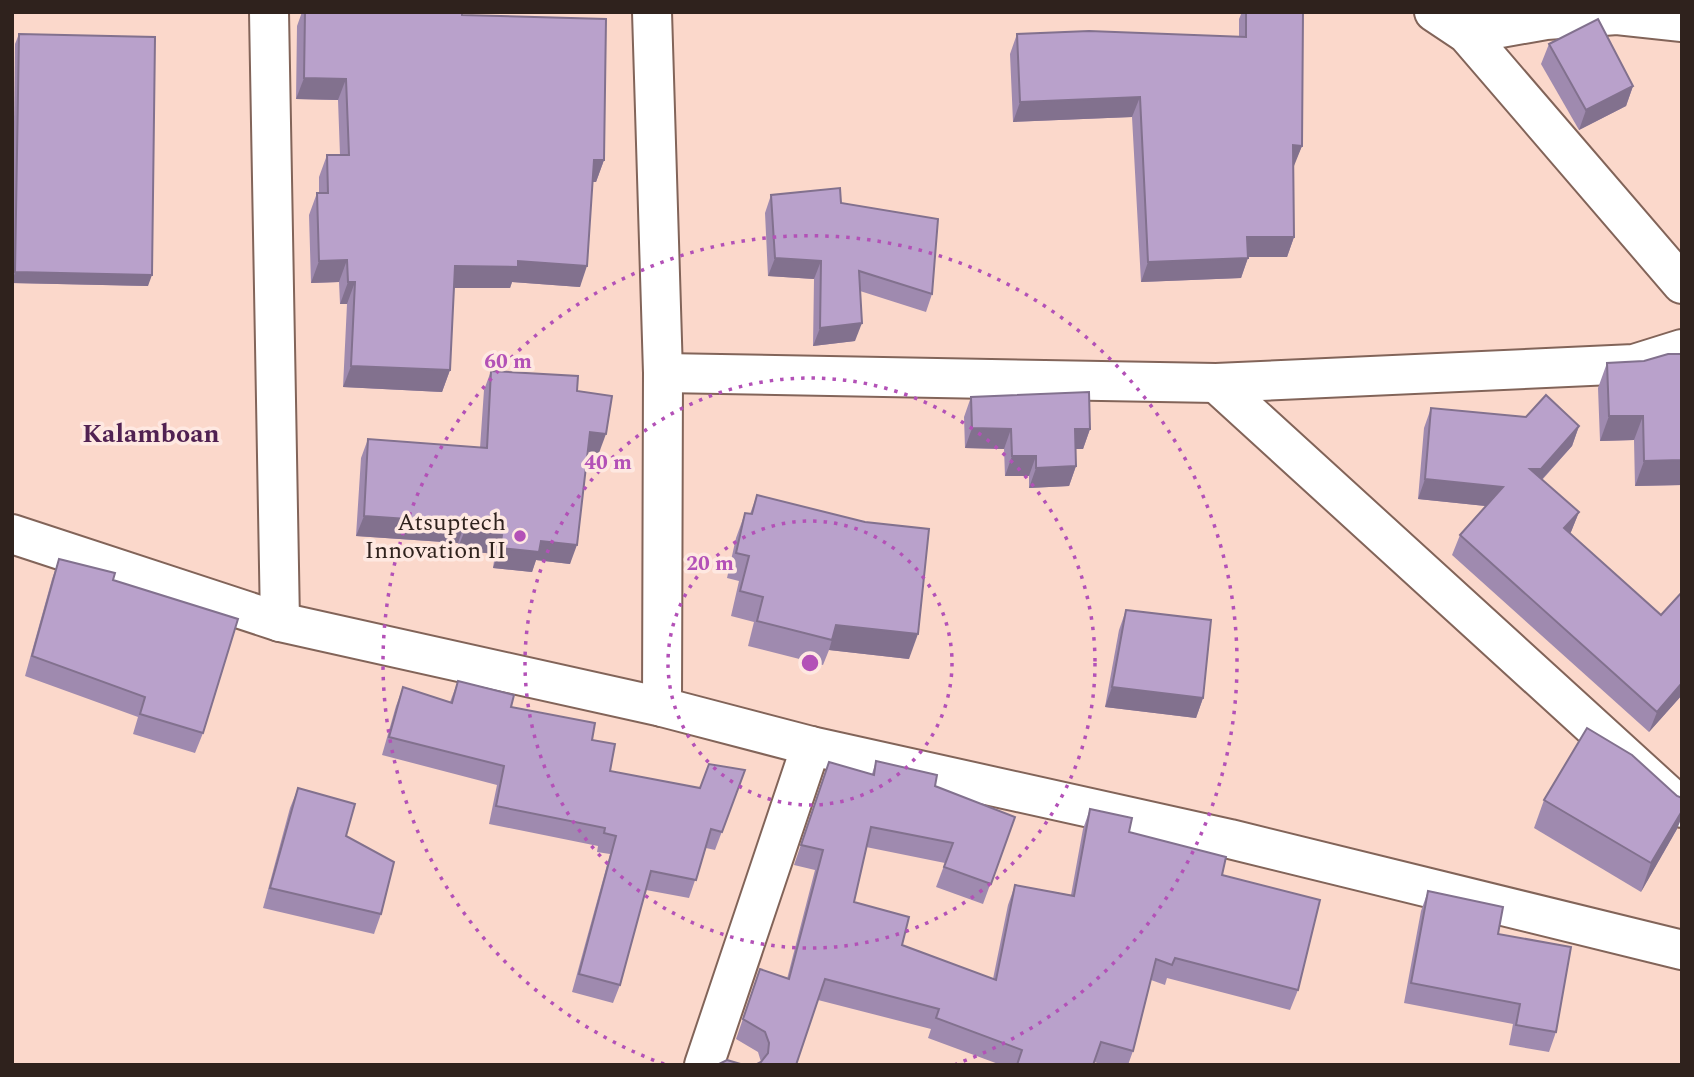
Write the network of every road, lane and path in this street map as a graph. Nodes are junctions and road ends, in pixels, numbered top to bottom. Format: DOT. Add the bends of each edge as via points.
graph roads {
  1 [pos="269,12"];
  2 [pos="652,12"];
  3 [pos="1434,12"];
  4 [pos="1682,22"];
  5 [pos="1467,34"];
  6 [pos="1682,284"];
  7 [pos="1682,349"];
  8 [pos="663,373"];
  9 [pos="1216,383"];
  10 [pos="12,534"];
  11 [pos="280,621"];
  12 [pos="662,708"];
  13 [pos="811,746"];
  14 [pos="1682,808"];
  15 [pos="1682,950"];
  16 [pos="718,1061"];
  1 -- 11 [label="street"];
  2 -- 8 [label="street"];
  3 -- 5 [label="street"];
  4 -- 5 [label="street" via="1617,15 1546,20"];
  5 -- 6 [label="street"];
  7 -- 9 [label="street" via="1634,364"];
  8 -- 9 [label="street"];
  8 -- 12 [label="street"];
  9 -- 14 [label="street"];
  10 -- 11 [label="street"];
  11 -- 12 [label="street"];
  12 -- 13 [label="street"];
  13 -- 15 [label="street" via="1230,839"];
  13 -- 16 [label="street"];
}
